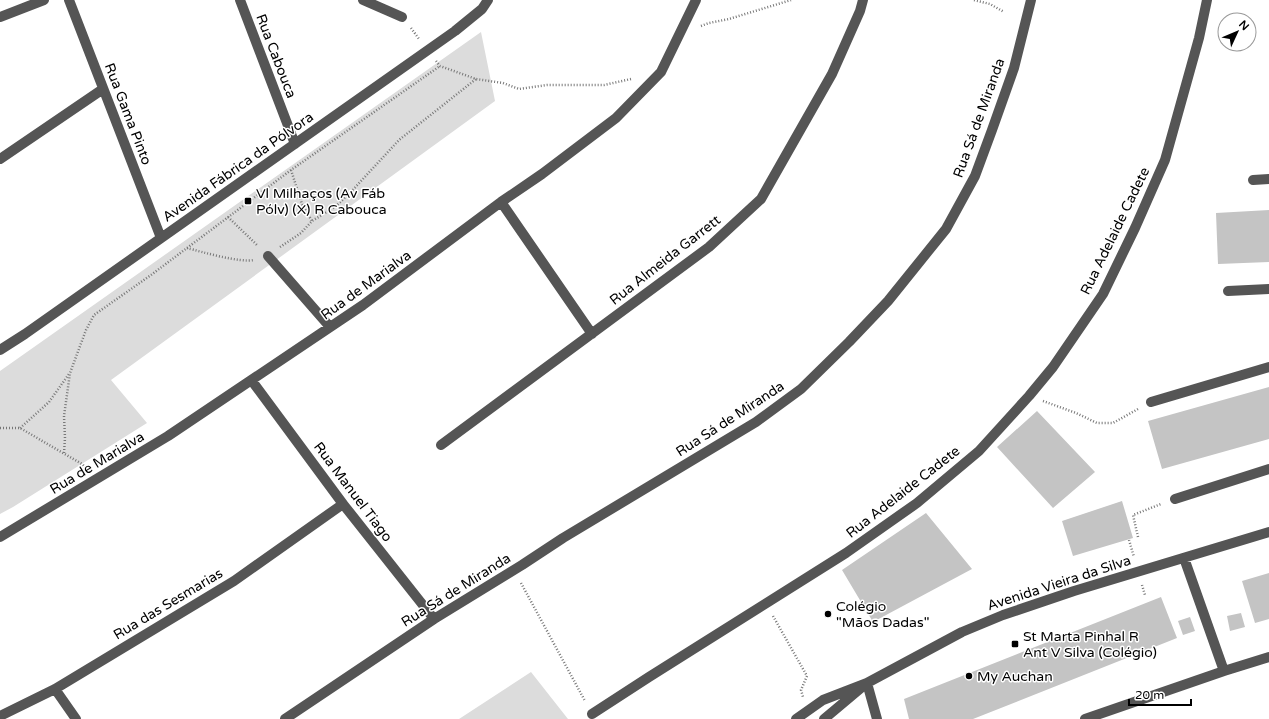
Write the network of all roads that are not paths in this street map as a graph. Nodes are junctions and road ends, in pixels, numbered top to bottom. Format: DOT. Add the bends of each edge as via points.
graph roads {
  1 [pos="44,0"];
  2 [pos="69,0"];
  3 [pos="240,0"];
  4 [pos="363,0"];
  5 [pos="488,0"];
  6 [pos="696,0"];
  7 [pos="863,0"];
  8 [pos="1031,0"];
  9 [pos="1207,0"];
  10 [pos="0,17"];
  11 [pos="402,17"];
  12 [pos="103,89"];
  13 [pos="295,144"];
  14 [pos="0,159"];
  15 [pos="1269,179"];
  16 [pos="1253,180"];
  17 [pos="501,202"];
  18 [pos="161,238"];
  19 [pos="268,256"];
  20 [pos="1269,289"];
  21 [pos="1228,291"];
  22 [pos="330,327"];
  23 [pos="592,334"];
  24 [pos="0,350"];
  25 [pos="1269,367"];
  26 [pos="252,381"];
  27 [pos="1151,402"];
  28 [pos="441,445"];
  29 [pos="1269,469"];
  30 [pos="1175,499"];
  31 [pos="343,504"];
  32 [pos="1269,532"];
  33 [pos="0,537"];
  34 [pos="1184,558"];
  35 [pos="434,619"];
  36 [pos="1269,657"];
  37 [pos="1224,671"];
  38 [pos="867,683"];
  39 [pos="55,689"];
  40 [pos="592,714"];
  41 [pos="0,716"];
  42 [pos="76,719"];
  43 [pos="285,719"];
  44 [pos="796,719"];
  45 [pos="824,719"];
  46 [pos="877,719"];
  47 [pos="1085,719"];
  1 -- 10 [label="street"];
  2 -- 12 [label="street, Rua Gama Pinto"];
  3 -- 13 [label="street, Rua Cabouca"];
  4 -- 11 [label="street"];
  5 -- 13 [label="street, Avenida Fábrica da Pólvora" via="455,31"];
  6 -- 17 [label="street, Rua de Marialva" via="661,72 646,88 616,118"];
  7 -- 23 [label="street, Rua Almeida Garrett" via="832,74 762,199 709,247"];
  8 -- 35 [label="street, Rua Sá de Miranda" via="1014,68 975,176 946,229 888,301 849,342 801,389 756,422"];
  9 -- 40 [label="street, Rua Adelaide Cadete" via="1165,160 1135,228 1102,294 1053,367 1029,396 979,451 917,502 846,553"];
  12 -- 14 [label="street"];
  12 -- 18 [label="street, Rua Gama Pinto"];
  13 -- 18 [label="street, Avenida Fábrica da Pólvora"];
  15 -- 16 [label="street"];
  17 -- 22 [label="street, Rua de Marialva"];
  17 -- 23 [label="street"];
  18 -- 24 [label="street, Avenida Fábrica da Pólvora"];
  19 -- 22 [label="street"];
  20 -- 21 [label="street"];
  22 -- 26 [label="street, Rua de Marialva"];
  23 -- 28 [label="street, Rua Almeida Garrett"];
  25 -- 27 [label="street"];
  26 -- 31 [label="street, Rua Manuel Tiago"];
  26 -- 33 [label="street, Rua de Marialva" via="168,436"];
  29 -- 30 [label="street"];
  31 -- 35 [label="street, Rua Manuel Tiago"];
  31 -- 39 [label="street, Rua das Sesmarias" via="234,581"];
  32 -- 34 [label="street, Avenida Vieira da Silva"];
  34 -- 37 [label="street"];
  34 -- 38 [label="street, Avenida Vieira da Silva" via="1009,613 962,632"];
  35 -- 43 [label="street, Rua Sá de Miranda"];
  36 -- 37 [label="street"];
  37 -- 47 [label="street"];
  38 -- 44 [label="street, Avenida Vieira da Silva" via="823,700"];
  38 -- 45 [label="street, Avenida Vieira da Silva"];
  38 -- 46 [label="street"];
  39 -- 41 [label="street, Rua das Sesmarias"];
  39 -- 42 [label="street"];
}
